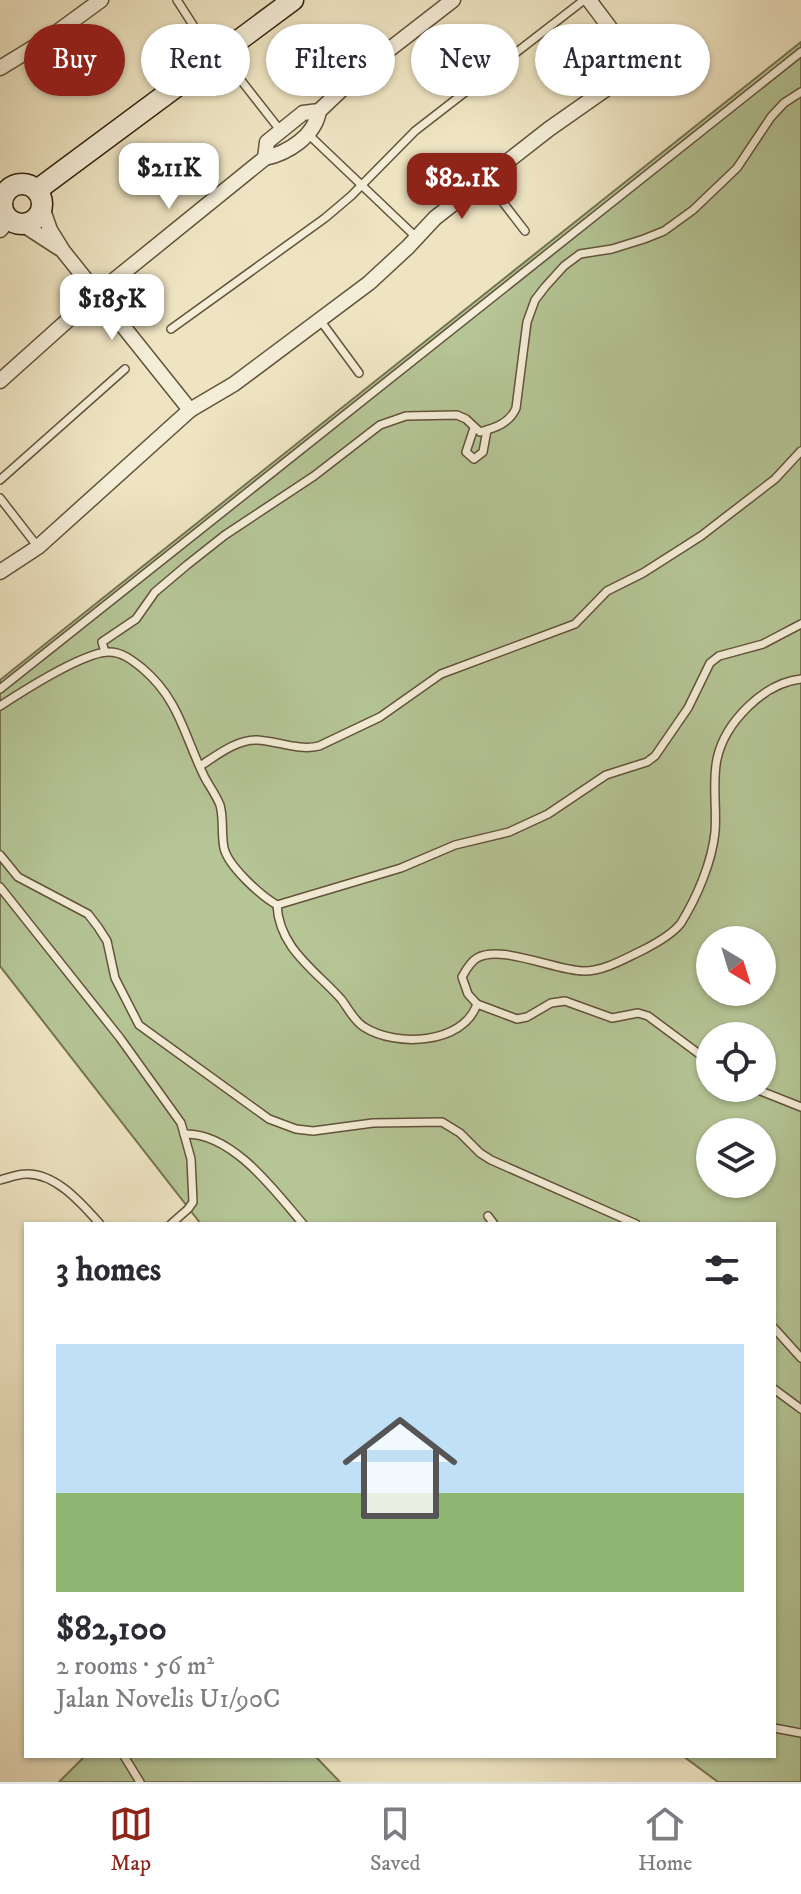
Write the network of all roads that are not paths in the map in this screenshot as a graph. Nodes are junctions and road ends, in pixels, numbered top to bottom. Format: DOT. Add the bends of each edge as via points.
graph roads {
  1 [pos="101,0"];
  2 [pos="177,0"];
  3 [pos="293,0"];
  4 [pos="453,0"];
  5 [pos="586,0"];
  6 [pos="192,24"];
  7 [pos="801,52"];
  8 [pos="0,68"];
  9 [pos="250,92"];
  10 [pos="801,92"];
  11 [pos="319,111"];
  12 [pos="280,130"];
  13 [pos="307,134"];
  14 [pos="265,158"];
  15 [pos="5,178"];
  16 [pos="485,179"];
  17 [pos="361,185"];
  18 [pos="40,198"];
  19 [pos="10,225"];
  20 [pos="525,231"];
  21 [pos="416,237"];
  22 [pos="63,251"];
  23 [pos="97,294"];
  24 [pos="320,320"];
  25 [pos="171,329"];
  26 [pos="125,369"];
  27 [pos="359,373"];
  28 [pos="0,381"];
  29 [pos="190,410"];
  30 [pos="474,428"];
  31 [pos="487,430"];
  32 [pos="801,451"];
  33 [pos="0,480"];
  34 [pos="0,498"];
  35 [pos="38,547"];
  36 [pos="0,572"];
  37 [pos="801,624"];
  38 [pos="105,652"];
  39 [pos="801,679"];
  40 [pos="0,689"];
  41 [pos="0,706"];
  42 [pos="200,766"];
  43 [pos="0,855"];
  44 [pos="0,887"];
  45 [pos="277,905"];
  46 [pos="477,1004"];
  47 [pos="696,1051"];
  48 [pos="776,1097"];
  49 [pos="801,1107"];
  50 [pos="184,1134"];
  51 [pos="0,1180"];
  52 [pos="488,1216"];
  53 [pos="98,1222"];
  54 [pos="173,1222"];
  55 [pos="301,1222"];
  56 [pos="492,1222"];
  57 [pos="631,1222"];
  58 [pos="776,1330"];
  59 [pos="801,1358"];
  60 [pos="776,1390"];
  61 [pos="801,1409"];
  62 [pos="776,1728"];
  63 [pos="801,1733"];
  64 [pos="125,1758"];
  65 [pos="140,1782"];
  1 -- 8 [label="street"];
  2 -- 6 [label="lane"];
  3 -- 18 [label="street"];
  4 -- 11 [label="street"];
  5 -- 16 [label="street" via="619,40 629,60 625,72"];
  5 -- 17 [label="lane" via="415,131"];
  7 -- 40 [label="lane"];
  9 -- 12 [label="lane"];
  10 -- 31 [label="lane" via="777,110 737,168 693,210 664,231 580,254 564,266 535,300 527,322 513,415"];
  11 -- 12 [label="street" via="303,113"];
  11 -- 13 [label="street"];
  12 -- 14 [label="street" via="267,142"];
  13 -- 14 [label="street" via="283,154"];
  13 -- 17 [label="lane"];
  14 -- 23 [label="street"];
  15 -- 18 [label="street" via="29,184"];
  15 -- 19 [label="street" via="1,203"];
  16 -- 20 [label="lane"];
  16 -- 21 [label="street"];
  17 -- 21 [label="lane"];
  17 -- 25 [label="lane" via="325,218"];
  18 -- 19 [label="street" via="39,216"];
  18 -- 22 [label="street"];
  19 -- 22 [label="street"];
  21 -- 24 [label="street" via="369,283"];
  22 -- 23 [label="street"];
  23 -- 28 [label="street"];
  23 -- 29 [label="street"];
  24 -- 27 [label="lane"];
  24 -- 29 [label="street"];
  26 -- 33 [label="lane"];
  29 -- 35 [label="street"];
  30 -- 31 [label="lane"];
  30 -- 31 [label="lane" via="466,452 474,459 483,452"];
  30 -- 38 [label="lane" via="457,415 436,414 380,425 225,535 155,592 136,619 102,642"];
  32 -- 42 [label="lane" via="775,479 701,536 607,591 575,624 441,674 380,717 319,746 254,740"];
  34 -- 35 [label="lane"];
  35 -- 36 [label="street"];
  37 -- 45 [label="lane" via="710,663 688,708 647,762 606,775 548,814 509,832"];
  38 -- 41 [label="lane" via="45,677"];
  38 -- 42 [label="lane" via="134,661 167,693"];
  39 -- 46 [label="lane" via="756,699 725,737 717,759 711,854 673,932 588,972 518,957 482,956 462,977"];
  42 -- 45 [label="lane" via="221,810 228,859"];
  43 -- 57 [label="lane" via="18,877 88,914 107,941 115,978 139,1025 269,1119 313,1131 442,1122 491,1160"];
  44 -- 50 [label="lane" via="120,1038"];
  45 -- 46 [label="lane" via="291,949 363,1027 390,1037 432,1039 461,1025"];
  46 -- 47 [label="lane" via="517,1019 565,1001 612,1018 638,1013"];
  48 -- 49 [label="lane"];
  50 -- 54 [label="lane" via="193,1202"];
  50 -- 55 [label="lane" via="205,1136 248,1162"];
  51 -- 53 [label="lane" via="27,1174 49,1180 78,1199"];
  52 -- 56 [label="lane"];
  58 -- 59 [label="lane"];
  60 -- 61 [label="lane"];
  62 -- 63 [label="lane"];
  64 -- 65 [label="lane"];
}
